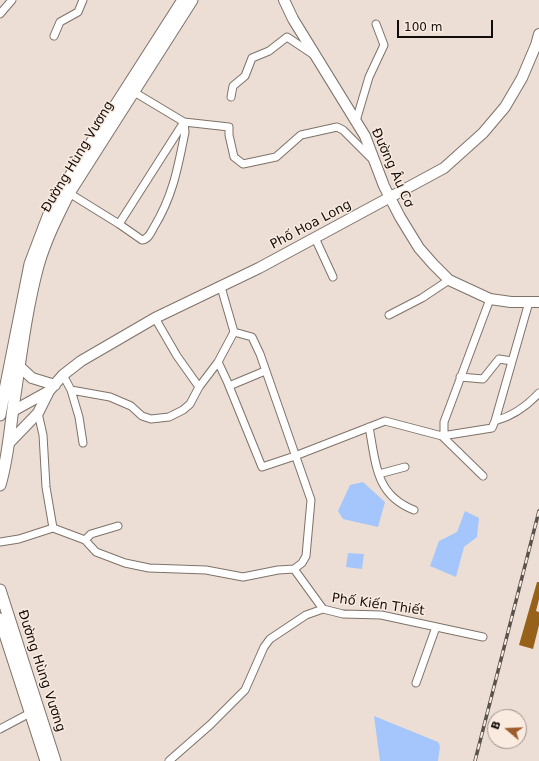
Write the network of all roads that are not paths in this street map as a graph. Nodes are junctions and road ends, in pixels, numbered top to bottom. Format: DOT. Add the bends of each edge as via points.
graph roads {
  1 [pos="12,0"];
  2 [pos="83,0"];
  3 [pos="183,0"];
  4 [pos="192,0"];
  5 [pos="284,0"];
  6 [pos="0,14"];
  7 [pos="376,24"];
  8 [pos="539,34"];
  9 [pos="54,36"];
  10 [pos="318,58"];
  11 [pos="134,92"];
  12 [pos="232,97"];
  13 [pos="356,121"];
  14 [pos="184,122"];
  15 [pos="375,162"];
  16 [pos="69,193"];
  17 [pos="389,198"];
  18 [pos="119,224"];
  19 [pos="315,238"];
  20 [pos="333,277"];
  21 [pos="449,280"];
  22 [pos="221,287"];
  23 [pos="490,299"];
  24 [pos="534,302"];
  25 [pos="388,315"];
  26 [pos="155,318"];
  27 [pos="234,332"];
  28 [pos="218,362"];
  29 [pos="512,362"];
  30 [pos="20,367"];
  31 [pos="265,371"];
  32 [pos="63,375"];
  33 [pos="460,377"];
  34 [pos="229,386"];
  35 [pos="199,387"];
  36 [pos="3,388"];
  37 [pos="52,388"];
  38 [pos="71,390"];
  39 [pos="539,393"];
  40 [pos="13,411"];
  41 [pos="38,413"];
  42 [pos="0,415"];
  43 [pos="0,419"];
  44 [pos="496,421"];
  45 [pos="369,427"];
  46 [pos="443,436"];
  47 [pos="10,442"];
  48 [pos="83,443"];
  49 [pos="0,449"];
  50 [pos="295,456"];
  51 [pos="405,467"];
  52 [pos="379,474"];
  53 [pos="483,476"];
  54 [pos="0,485"];
  55 [pos="414,510"];
  56 [pos="118,526"];
  57 [pos="53,528"];
  58 [pos="85,540"];
  59 [pos="0,542"];
  60 [pos="294,569"];
  61 [pos="0,590"];
  62 [pos="323,609"];
  63 [pos="0,619"];
  64 [pos="436,627"];
  65 [pos="483,637"];
  66 [pos="416,683"];
  67 [pos="30,713"];
  68 [pos="0,729"];
  69 [pos="46,761"];
  70 [pos="55,761"];
  71 [pos="168,761"];
  1 -- 6 [label="street"];
  2 -- 9 [label="street" via="78,12 60,22"];
  3 -- 36 [label="main road, Đường Hùng Vương" via="62,189 49,214 30,264"];
  4 -- 11 [label="main road, Đường Hùng Vương"];
  5 -- 10 [label="street, Đường Âu Cơ"];
  7 -- 13 [label="street" via="384,45 369,77"];
  8 -- 17 [label="street, Phố Hoa Long" via="522,78 505,107 483,133 444,168"];
  10 -- 12 [label="street" via="287,37 269,51 252,58 245,76 233,86"];
  10 -- 13 [label="street, Đường Âu Cơ"];
  11 -- 14 [label="street"];
  11 -- 16 [label="main road, Đường Hùng Vương"];
  13 -- 15 [label="street, Đường Âu Cơ"];
  14 -- 15 [label="street" via="229,127 234,157 243,164 276,157 301,135 337,127"];
  14 -- 18 [label="street"];
  14 -- 18 [label="street" via="185,132 172,192 148,238 142,240"];
  15 -- 17 [label="street, Đường Âu Cơ"];
  16 -- 18 [label="street"];
  16 -- 30 [label="main road, Đường Hùng Vương" via="56,218 38,266"];
  17 -- 19 [label="street, Phố Hoa Long"];
  17 -- 21 [label="street, Đường Âu Cơ" via="420,248"];
  19 -- 20 [label="street"];
  19 -- 22 [label="street, Phố Hoa Long"];
  21 -- 23 [label="street, Đường Âu Cơ"];
  21 -- 25 [label="street" via="422,298"];
  22 -- 26 [label="street, Phố Hoa Long"];
  22 -- 27 [label="street"];
  23 -- 24 [label="street, Đường Âu Cơ"];
  23 -- 33 [label="street"];
  24 -- 29 [label="street"];
  26 -- 32 [label="street, Phố Hoa Long" via="81,361"];
  26 -- 35 [label="street"];
  27 -- 28 [label="street"];
  27 -- 31 [label="street" via="252,337"];
  28 -- 34 [label="street"];
  28 -- 35 [label="street"];
  29 -- 33 [label="street" via="499,359 483,379"];
  29 -- 44 [label="street"];
  30 -- 37 [label="street" via="32,378"];
  30 -- 40 [label="main road, Đường Hùng Vương"];
  31 -- 34 [label="street"];
  31 -- 50 [label="street"];
  32 -- 37 [label="street, Phố Hoa Long"];
  32 -- 38 [label="street"];
  33 -- 46 [label="street" via="444,425"];
  34 -- 50 [label="street" via="260,465 264,467"];
  35 -- 38 [label="street" via="190,404 183,410 161,419 142,416 131,406 110,397"];
  36 -- 42 [label="main road, Đường Hùng Vương"];
  37 -- 40 [label="street, Phố Hoa Long"];
  37 -- 41 [label="street, Phố Hoa Long"];
  38 -- 48 [label="street"];
  39 -- 44 [label="street" via="519,411"];
  40 -- 43 [label="main road"];
  40 -- 47 [label="main road, Đường Hùng Vương"];
  41 -- 47 [label="street, Phố Hoa Long"];
  41 -- 57 [label="street" via="43,435 46,487"];
  44 -- 46 [label="street" via="492,428"];
  45 -- 46 [label="street" via="381,421 389,421"];
  45 -- 50 [label="street"];
  45 -- 52 [label="street"];
  46 -- 53 [label="street"];
  47 -- 49 [label="main road"];
  47 -- 54 [label="main road, Đường Hùng Vương"];
  50 -- 60 [label="street" via="311,504 306,556"];
  51 -- 52 [label="street"];
  52 -- 55 [label="street" via="392,498"];
  56 -- 58 [label="street" via="90,535"];
  57 -- 58 [label="street"];
  57 -- 59 [label="street"];
  58 -- 60 [label="street" via="96,552 149,568 206,570 243,577"];
  60 -- 62 [label="street"];
  61 -- 70 [label="main road, Đường Hùng Vương"];
  62 -- 64 [label="street, Phố Kiến Thiết" via="343,614 382,615"];
  62 -- 71 [label="street, Phố Kiến Thiết" via="306,615 270,639 244,690 210,725"];
  63 -- 67 [label="main road, Đường Hùng Vương"];
  64 -- 65 [label="street, Phố Kiến Thiết"];
  64 -- 66 [label="street"];
  67 -- 68 [label="street"];
  67 -- 69 [label="main road, Đường Hùng Vương"];
}
